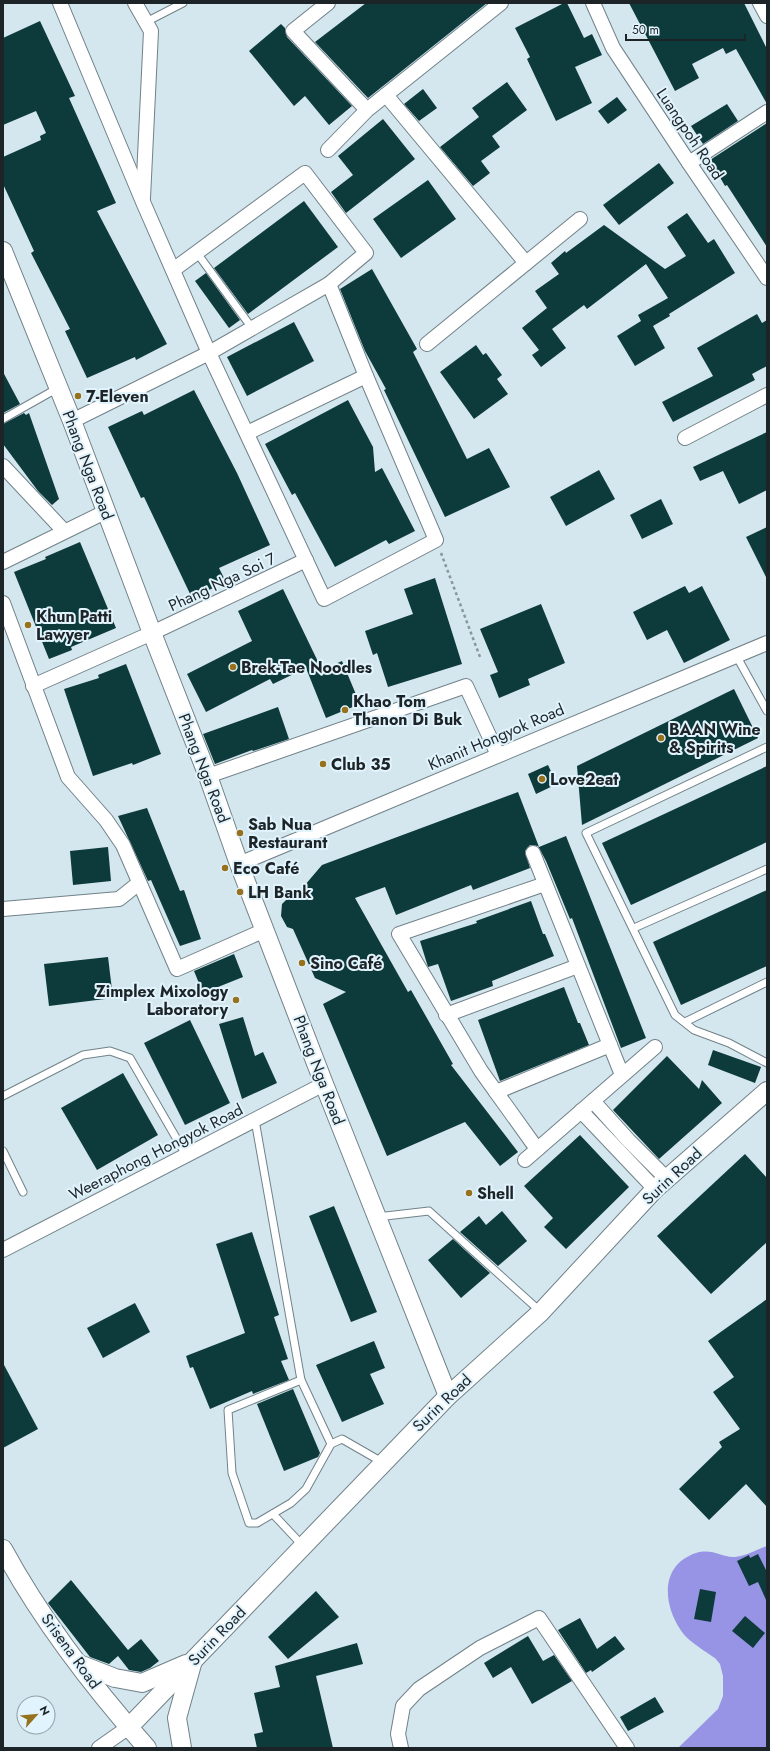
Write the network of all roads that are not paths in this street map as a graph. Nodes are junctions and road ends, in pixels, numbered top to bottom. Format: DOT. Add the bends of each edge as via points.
graph roads {
  1 [pos="60,3"];
  2 [pos="135,3"];
  3 [pos="182,3"];
  4 [pos="328,3"];
  5 [pos="501,3"];
  6 [pos="593,3"];
  7 [pos="760,3"];
  8 [pos="767,16"];
  9 [pos="146,22"];
  10 [pos="386,95"];
  11 [pos="367,110"];
  12 [pos="767,112"];
  13 [pos="328,150"];
  14 [pos="689,163"];
  15 [pos="143,202"];
  16 [pos="580,219"];
  17 [pos="3,251"];
  18 [pos="197,253"];
  19 [pos="526,263"];
  20 [pos="173,270"];
  21 [pos="767,276"];
  22 [pos="328,284"];
  23 [pos="252,328"];
  24 [pos="427,344"];
  25 [pos="209,353"];
  26 [pos="366,376"];
  27 [pos="58,388"];
  28 [pos="767,394"];
  29 [pos="3,419"];
  30 [pos="72,421"];
  31 [pos="247,433"];
  32 [pos="685,438"];
  33 [pos="3,466"];
  34 [pos="105,512"];
  35 [pos="64,531"];
  36 [pos="306,560"];
  37 [pos="3,562"];
  38 [pos="3,604"];
  39 [pos="152,634"];
  40 [pos="767,643"];
  41 [pos="737,657"];
  42 [pos="33,686"];
  43 [pos="767,711"];
  44 [pos="767,747"];
  45 [pos="498,755"];
  46 [pos="208,776"];
  47 [pos="533,853"];
  48 [pos="239,864"];
  49 [pos="767,869"];
  50 [pos="140,883"];
  51 [pos="545,884"];
  52 [pos="3,909"];
  53 [pos="634,928"];
  54 [pos="265,930"];
  55 [pos="578,966"];
  56 [pos="767,982"];
  57 [pos="446,1015"];
  58 [pos="685,1022"];
  59 [pos="610,1045"];
  60 [pos="654,1047"];
  61 [pos="767,1063"];
  62 [pos="622,1076"];
  63 [pos="324,1084"];
  64 [pos="496,1092"];
  65 [pos="766,1093"];
  66 [pos="3,1096"];
  67 [pos="593,1101"];
  68 [pos="581,1111"];
  69 [pos="255,1120"];
  70 [pos="537,1149"];
  71 [pos="3,1151"];
  72 [pos="186,1155"];
  73 [pos="525,1160"];
  74 [pos="661,1184"];
  75 [pos="23,1192"];
  76 [pos="376,1217"];
  77 [pos="3,1250"];
  78 [pos="541,1312"];
  79 [pos="301,1380"];
  80 [pos="448,1396"];
  81 [pos="331,1444"];
  82 [pos="383,1463"];
  83 [pos="273,1514"];
  84 [pos="303,1546"];
  85 [pos="3,1549"];
  86 [pos="192,1661"];
  87 [pos="78,1664"];
  88 [pos="129,1727"];
  89 [pos="99,1748"];
  90 [pos="147,1748"];
  91 [pos="182,1748"];
  92 [pos="401,1748"];
  93 [pos="627,1748"];
  1 -- 15 [label="street"];
  2 -- 9 [label="street"];
  3 -- 9 [label="lane"];
  4 -- 11 [label="street" via="293,31"];
  5 -- 10 [label="street"];
  6 -- 14 [label="street, Luangpoh Road" via="613,48"];
  7 -- 8 [label="street"];
  9 -- 15 [label="street" via="151,31"];
  10 -- 11 [label="street"];
  10 -- 19 [label="street"];
  11 -- 13 [label="street"];
  12 -- 14 [label="street"];
  14 -- 21 [label="street, Luangpoh Road"];
  15 -- 20 [label="street"];
  16 -- 19 [label="street"];
  17 -- 27 [label="street, Phang Nga Road"];
  18 -- 20 [label="street"];
  18 -- 22 [label="street" via="305,173 366,253"];
  18 -- 23 [label="lane"];
  19 -- 24 [label="street"];
  20 -- 25 [label="street"];
  22 -- 23 [label="street"];
  22 -- 26 [label="street"];
  23 -- 25 [label="street"];
  25 -- 30 [label="street"];
  25 -- 31 [label="street"];
  26 -- 31 [label="street"];
  26 -- 36 [label="street" via="436,540 324,599"];
  27 -- 29 [label="lane"];
  27 -- 30 [label="street, Phang Nga Road"];
  28 -- 32 [label="street"];
  30 -- 34 [label="street, Phang Nga Road"];
  31 -- 36 [label="street"];
  33 -- 35 [label="street"];
  34 -- 35 [label="street"];
  34 -- 39 [label="street, Phang Nga Road"];
  35 -- 37 [label="street"];
  36 -- 39 [label="street, Phang Nga Soi 7"];
  38 -- 42 [label="street"];
  39 -- 42 [label="street, Phang Nga Soi 7"];
  39 -- 46 [label="street, Phang Nga Road"];
  40 -- 41 [label="street, Khanit Hongyok Road"];
  41 -- 43 [label="lane"];
  41 -- 45 [label="street, Khanit Hongyok Road"];
  42 -- 50 [label="street" via="68,778 106,820 123,845"];
  44 -- 53 [label="lane" via="586,833"];
  45 -- 46 [label="street" via="466,686"];
  45 -- 48 [label="street, Khanit Hongyok Road"];
  46 -- 48 [label="street, Phang Nga Road"];
  47 -- 51 [label="street"];
  48 -- 54 [label="street, Phang Nga Road"];
  49 -- 53 [label="lane"];
  50 -- 52 [label="street" via="119,899"];
  50 -- 54 [label="street" via="177,969"];
  51 -- 55 [label="street"];
  51 -- 57 [label="street" via="399,934"];
  53 -- 58 [label="lane" via="675,1014"];
  54 -- 63 [label="street, Phang Nga Road"];
  55 -- 57 [label="street"];
  55 -- 59 [label="street"];
  56 -- 58 [label="lane"];
  57 -- 64 [label="street"];
  58 -- 61 [label="lane" via="694,1030 729,1043"];
  59 -- 62 [label="street"];
  59 -- 64 [label="street"];
  60 -- 62 [label="street"];
  62 -- 67 [label="street"];
  63 -- 69 [label="street, Weeraphong Hongyok Road"];
  63 -- 76 [label="street, Phang Nga Road"];
  64 -- 70 [label="street"];
  65 -- 74 [label="street, Surin Road"];
  66 -- 72 [label="lane" via="83,1055 110,1051 130,1058"];
  67 -- 68 [label="street"];
  67 -- 74 [label="street" via="629,1141"];
  68 -- 70 [label="street"];
  68 -- 74 [label="street"];
  69 -- 72 [label="street, Weeraphong Hongyok Road"];
  69 -- 79 [label="lane"];
  70 -- 73 [label="street"];
  71 -- 75 [label="lane"];
  72 -- 77 [label="street, Weeraphong Hongyok Road"];
  74 -- 78 [label="street, Surin Road"];
  76 -- 78 [label="lane" via="429,1211"];
  76 -- 80 [label="street, Phang Nga Road"];
  78 -- 80 [label="street, Surin Road"];
  79 -- 81 [label="lane"];
  79 -- 83 [label="lane" via="228,1410 232,1473 249,1523 258,1523"];
  80 -- 82 [label="street, Surin Road"];
  81 -- 82 [label="lane" via="342,1439"];
  81 -- 83 [label="lane" via="306,1489 292,1503"];
  82 -- 84 [label="street, Surin Road"];
  83 -- 84 [label="lane"];
  84 -- 86 [label="street, Surin Road"];
  85 -- 87 [label="street, Srisena Road" via="21,1582"];
  86 -- 87 [label="street" via="142,1683 115,1678"];
  86 -- 88 [label="street, Surin Road"];
  86 -- 91 [label="street" via="177,1718"];
  87 -- 88 [label="street, Srisena Road"];
  88 -- 89 [label="street"];
  88 -- 90 [label="street, Srisena Road"];
  92 -- 93 [label="street" via="398,1734 403,1706 419,1689 480,1648 539,1618"];
}
